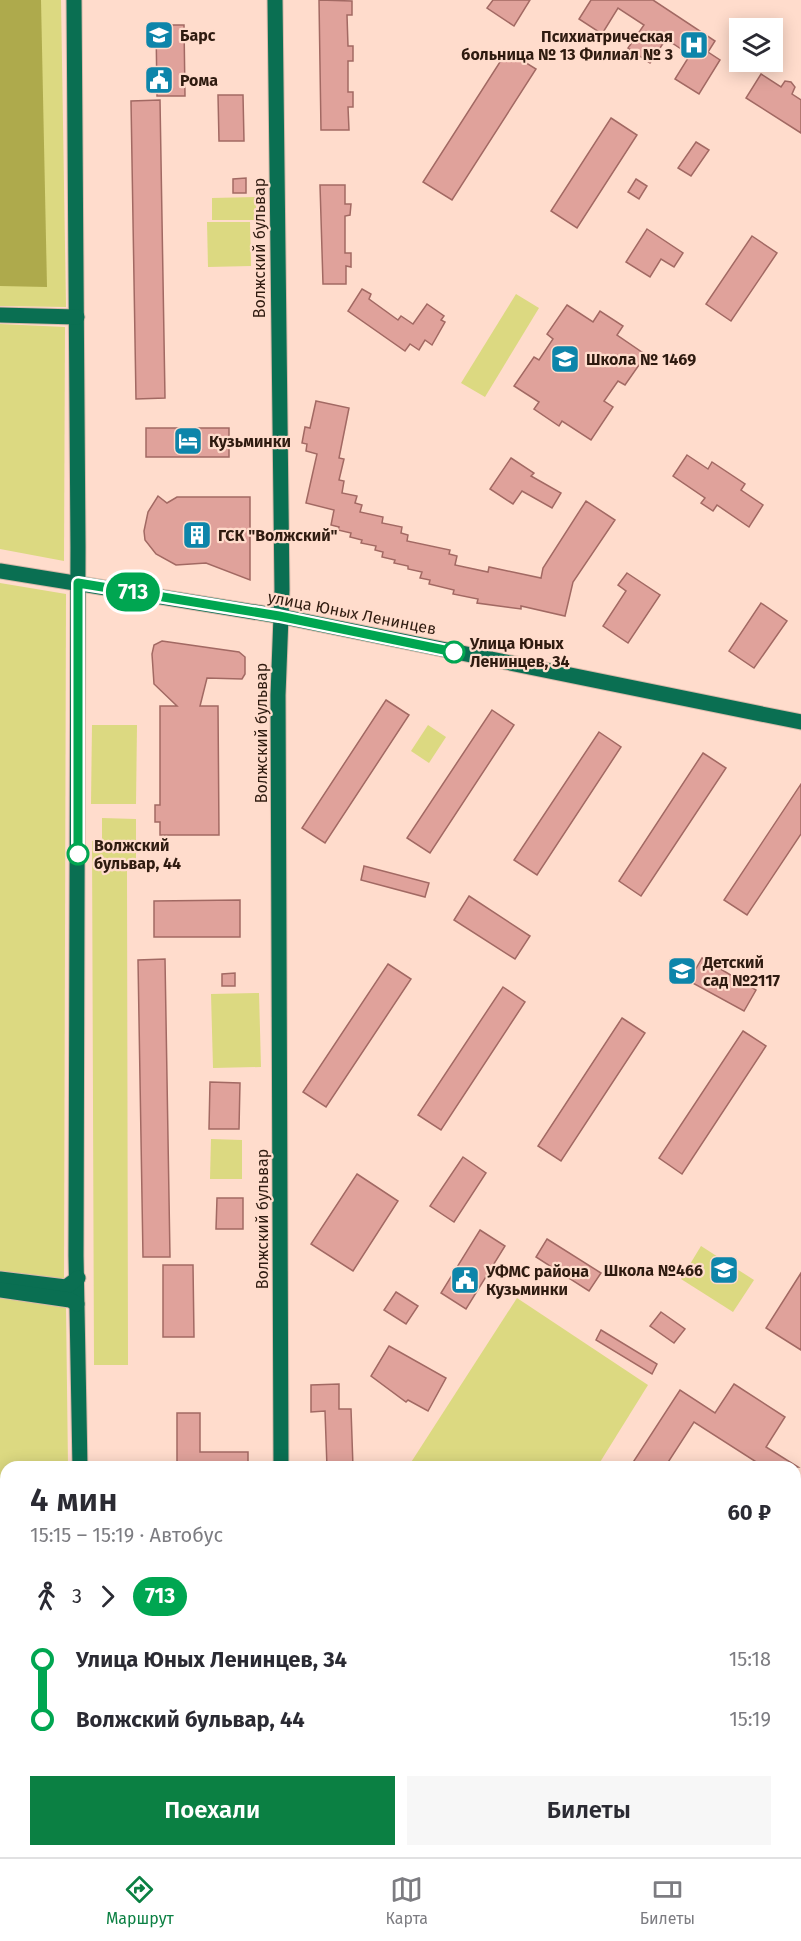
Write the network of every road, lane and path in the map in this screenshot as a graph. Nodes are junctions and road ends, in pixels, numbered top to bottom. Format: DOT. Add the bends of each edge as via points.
graph roads {
  1 [pos="74,0"];
  2 [pos="275,0"];
  3 [pos="0,315"];
  4 [pos="77,317"];
  5 [pos="0,571"];
  6 [pos="78,583"];
  7 [pos="279,616"];
  8 [pos="801,722"];
  9 [pos="78,1278"];
  10 [pos="0,1279"];
  11 [pos="0,1290"];
  12 [pos="77,1304"];
  13 [pos="80,1461"];
  14 [pos="281,1461"];
  1 -- 4 [label="main road"];
  2 -- 7 [label="main road, Волжский бульвар" via="282,583"];
  3 -- 4 [label="main road"];
  4 -- 6 [label="main road"];
  5 -- 6 [label="main road, улица Юных Ленинцев"];
  6 -- 7 [label="main road, улица Юных Ленинцев"];
  6 -- 9 [label="main road"];
  7 -- 8 [label="main road, улица Юных Ленинцев"];
  7 -- 14 [label="main road, Волжский бульвар"];
  9 -- 10 [label="main road" via="66,1287"];
  9 -- 12 [label="main road"];
  11 -- 12 [label="main road"];
  12 -- 13 [label="main road"];
}
